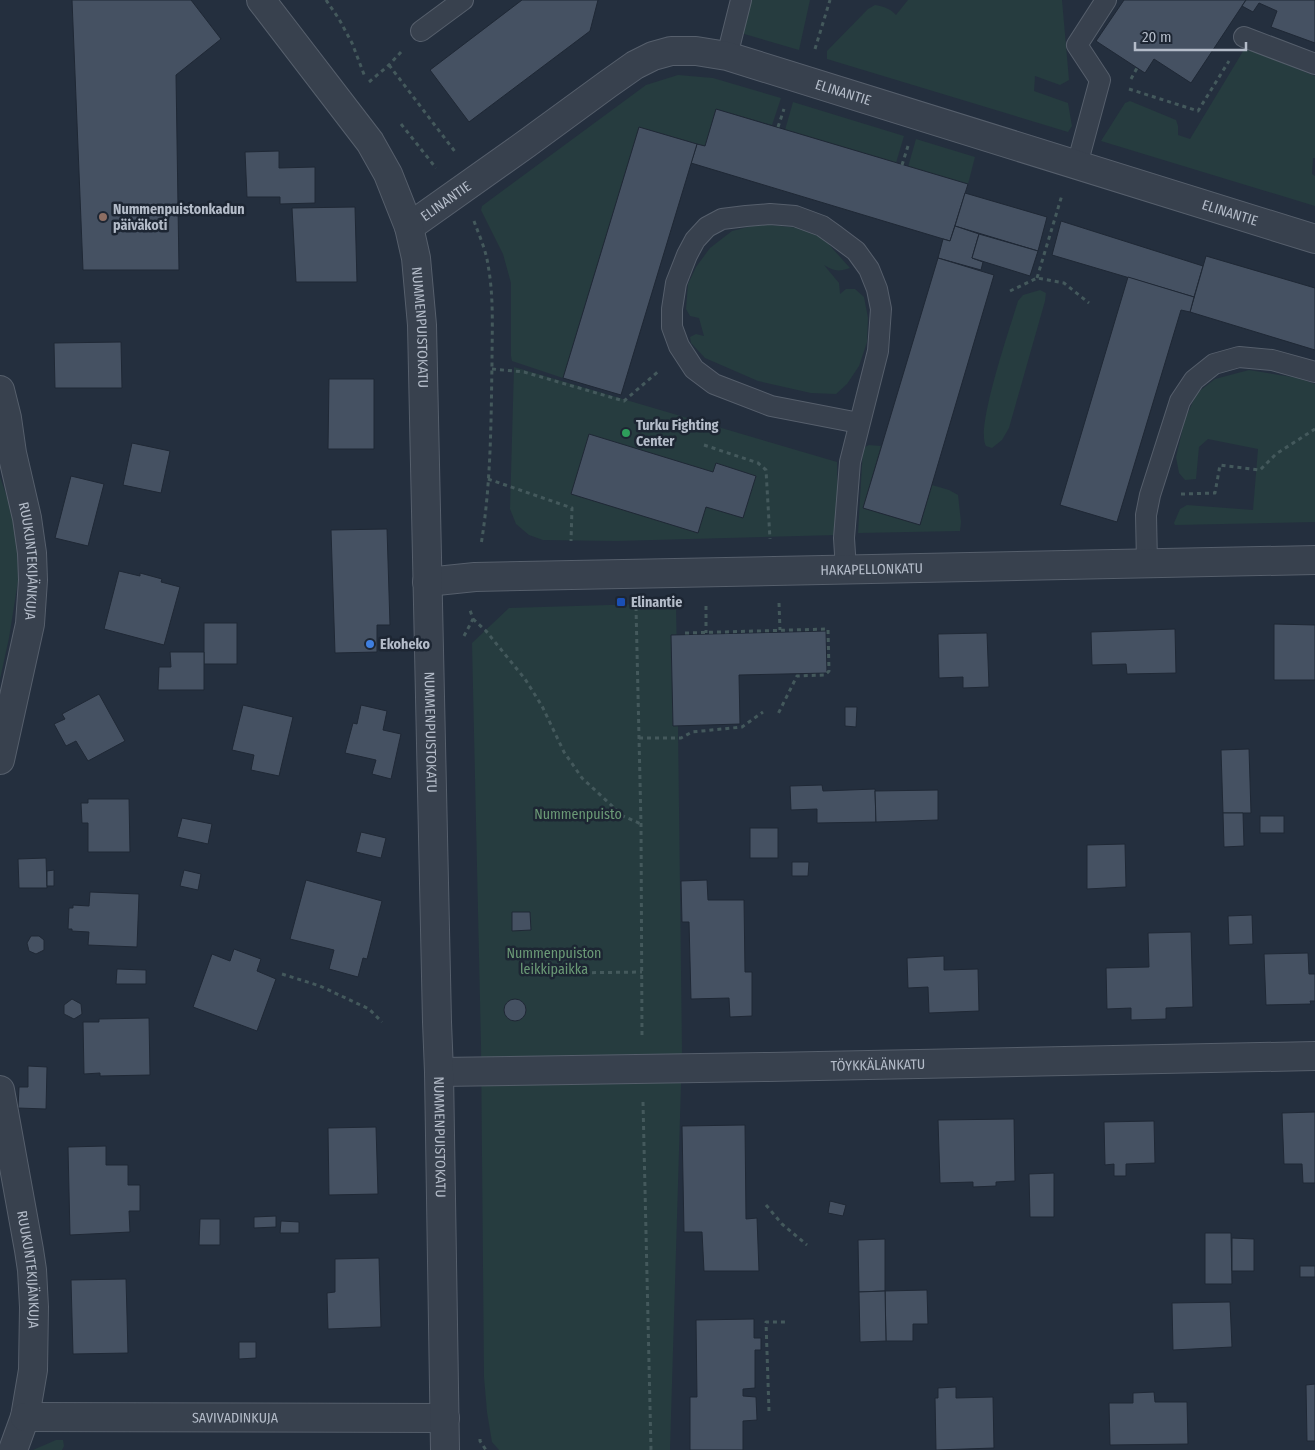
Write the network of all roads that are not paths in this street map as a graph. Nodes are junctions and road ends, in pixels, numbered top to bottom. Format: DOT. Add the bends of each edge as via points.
graph roads {
  1 [pos="261,0"];
  2 [pos="464,0"];
  3 [pos="741,0"];
  4 [pos="1106,0"];
  5 [pos="422,31"];
  6 [pos="1244,37"];
  7 [pos="727,56"];
  8 [pos="1315,64"];
  9 [pos="1077,165"];
  10 [pos="409,227"];
  11 [pos="1315,238"];
  12 [pos="1315,372"];
  13 [pos="0,390"];
  14 [pos="860,423"];
  15 [pos="1315,560"];
  16 [pos="1147,563"];
  17 [pos="846,570"];
  18 [pos="428,582"];
  19 [pos="0,760"];
  20 [pos="1315,1056"];
  21 [pos="439,1072"];
  22 [pos="0,1090"];
  23 [pos="25,1417"];
  24 [pos="445,1418"];
  25 [pos="13,1450"];
  26 [pos="446,1450"];
  1 -- 10 [label="street, NUMMENPUISTOKATU" via="370,142 388,174"];
  2 -- 5 [label="lane"];
  3 -- 7 [label="lane"];
  4 -- 9 [label="lane" via="1077,45 1100,80"];
  6 -- 8 [label="lane"];
  7 -- 9 [label="street, ELINANTIE"];
  7 -- 10 [label="street, ELINANTIE" via="671,51 635,65"];
  9 -- 11 [label="street, ELINANTIE"];
  10 -- 18 [label="street, NUMMENPUISTOKATU" via="416,258 421,317"];
  12 -- 16 [label="lane" via="1272,360 1239,357 1214,364 1194,380 1180,401 1150,495 1146,515"];
  13 -- 19 [label="street, RUUKUNTEKIJÄNKUJA" via="27,518 33,580 30,624"];
  14 -- 14 [label="lane" via="878,351 881,309 869,269 856,251 822,226 795,216 770,214 722,219 707,227 691,247 676,283 672,309 672,327 694,369 714,384 771,406"];
  14 -- 17 [label="lane" via="850,462 844,538"];
  15 -- 16 [label="street, HAKAPELLONKATU"];
  16 -- 17 [label="street, HAKAPELLONKATU"];
  17 -- 18 [label="street, HAKAPELLONKATU" via="475,577"];
  18 -- 21 [label="street, NUMMENPUISTOKATU"];
  20 -- 21 [label="street, TÖYKKÄLÄNKATU"];
  21 -- 24 [label="street, NUMMENPUISTOKATU"];
  22 -- 23 [label="street, RUUKUNTEKIJÄNKUJA" via="32,1270 33,1370"];
  23 -- 24 [label="street, SAVIVADINKUJA"];
  23 -- 25 [label="street, RUUKUNTEKIJÄNKUJA"];
  24 -- 26 [label="street, NUMMENPUISTOKATU"];
}
